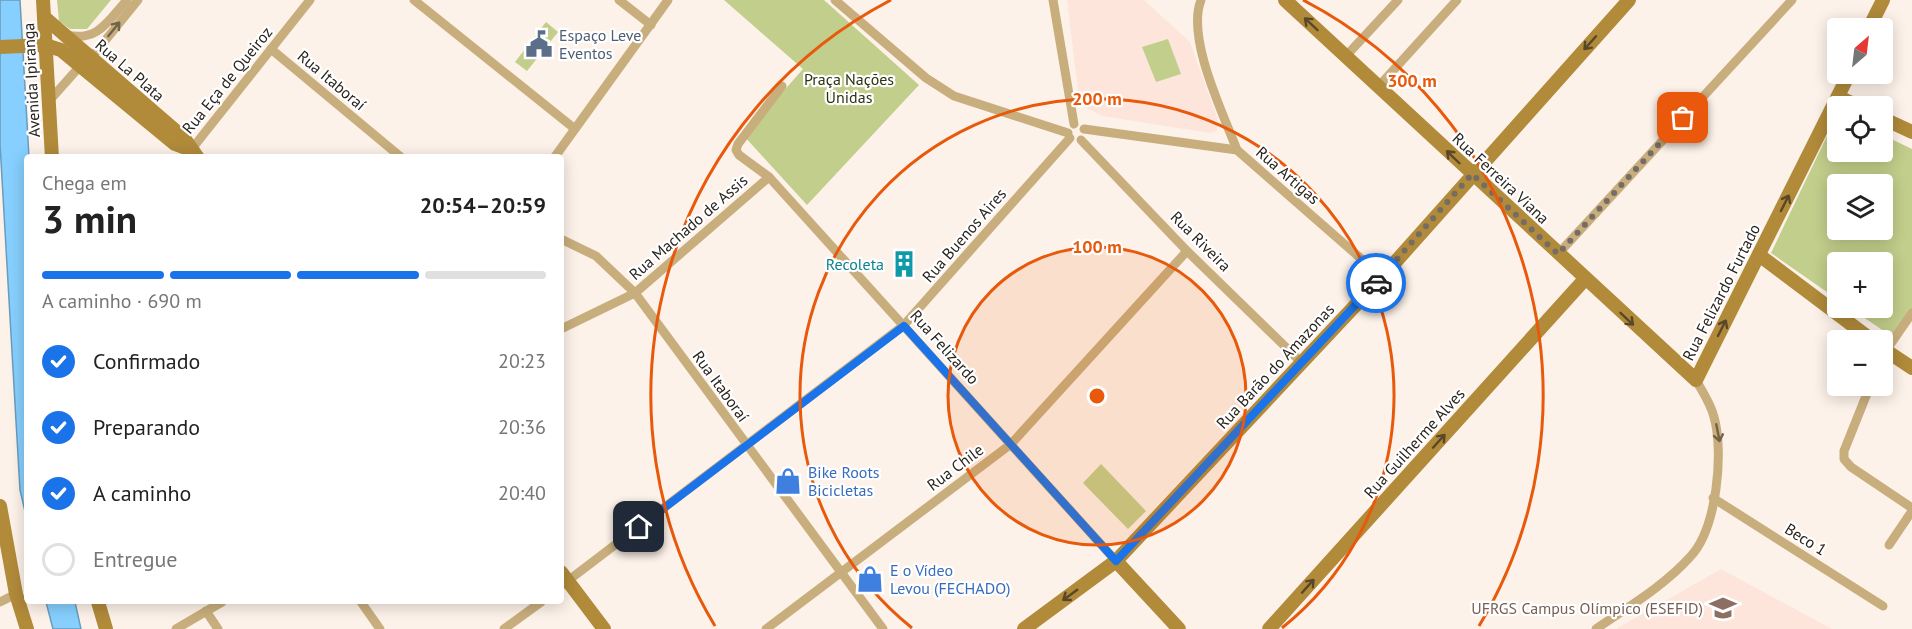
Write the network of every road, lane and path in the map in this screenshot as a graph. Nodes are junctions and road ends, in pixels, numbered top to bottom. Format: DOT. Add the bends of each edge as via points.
graph roads {
  1 [pos="43,0"];
  2 [pos="127,0"];
  3 [pos="138,0"];
  4 [pos="310,0"];
  5 [pos="414,0"];
  6 [pos="619,0"];
  7 [pos="668,0"];
  8 [pos="835,0"];
  9 [pos="1053,0"];
  10 [pos="1201,0"];
  11 [pos="1398,0"];
  12 [pos="1457,0"];
  13 [pos="1629,0"];
  14 [pos="1792,0"];
  15 [pos="1867,0"];
  16 [pos="1288,1"];
  17 [pos="1880,5"];
  18 [pos="44,17"];
  19 [pos="651,25"];
  20 [pos="64,34"];
  21 [pos="45,45"];
  22 [pos="0,47"];
  23 [pos="271,49"];
  24 [pos="1346,56"];
  25 [pos="86,61"];
  26 [pos="782,86"];
  27 [pos="1379,86"];
  28 [pos="49,101"];
  29 [pos="1827,119"];
  30 [pos="1893,123"];
  31 [pos="1074,124"];
  32 [pos="575,129"];
  33 [pos="1084,129"];
  34 [pos="1912,132"];
  35 [pos="1069,136"];
  36 [pos="1081,140"];
  37 [pos="1237,150"];
  38 [pos="52,154"];
  39 [pos="195,154"];
  40 [pos="397,154"];
  41 [pos="557,154"];
  42 [pos="1472,174"];
  43 [pos="769,177"];
  44 [pos="564,240"];
  45 [pos="1187,251"];
  46 [pos="1558,254"];
  47 [pos="1759,255"];
  48 [pos="1382,277"];
  49 [pos="1584,279"];
  50 [pos="634,293"];
  51 [pos="1912,313"];
  52 [pos="904,326"];
  53 [pos="564,328"];
  54 [pos="1859,330"];
  55 [pos="1893,338"];
  56 [pos="1893,357"];
  57 [pos="1301,362"];
  58 [pos="1912,368"];
  59 [pos="1696,380"];
  60 [pos="1866,396"];
  61 [pos="1011,444"];
  62 [pos="746,445"];
  63 [pos="1713,498"];
  64 [pos="0,506"];
  65 [pos="1912,510"];
  66 [pos="1889,544"];
  67 [pos="1116,561"];
  68 [pos="841,573"];
  69 [pos="564,579"];
  70 [pos="564,581"];
  71 [pos="16,594"];
  72 [pos="0,602"];
  73 [pos="99,604"];
  74 [pos="218,604"];
  75 [pos="362,604"];
  76 [pos="538,604"];
  77 [pos="1884,606"];
  78 [pos="206,611"];
  79 [pos="27,629"];
  80 [pos="106,629"];
  81 [pos="176,629"];
  82 [pos="218,629"];
  83 [pos="380,629"];
  84 [pos="504,629"];
  85 [pos="604,629"];
  86 [pos="766,629"];
  87 [pos="883,629"];
  88 [pos="1024,629"];
  89 [pos="1179,629"];
  90 [pos="1269,629"];
  91 [pos="1596,629"];
  1 -- 18 [label="street, Avenida Ipiranga"];
  2 -- 20 [label="street" via="95,34 81,38"];
  25 -- 3 [label="street, one-way"];
  4 -- 23 [label="street, Rua Eça de Queiroz"];
  5 -- 32 [label="street"];
  6 -- 19 [label="street"];
  7 -- 19 [label="street"];
  8 -- 35 [label="street" via="926,78 954,96"];
  9 -- 31 [label="street"];
  10 -- 37 [label="street" via="1200,44"];
  11 -- 24 [label="street"];
  12 -- 27 [label="street"];
  13 -- 42 [label="street, Rua Barão do Amazonas, one-way"];
  14 -- 46 [label="street"];
  15 -- 17 [label="street"];
  24 -- 16 [label="street, Rua Ferreira Viana, one-way"];
  18 -- 20 [label="street, Rua La Plata"];
  18 -- 21 [label="street, Avenida Ipiranga"];
  19 -- 32 [label="street"];
  20 -- 25 [label="street, Rua La Plata"];
  21 -- 22 [label="street"];
  21 -- 25 [label="street, Rua La Plata"];
  21 -- 28 [label="street, Avenida Ipiranga"];
  23 -- 39 [label="street, Rua Eça de Queiroz"];
  23 -- 40 [label="street, Rua Itaboraí"];
  24 -- 27 [label="street, Rua Ferreira Viana"];
  25 -- 28 [label="street"];
  25 -- 39 [label="street, Rua La Plata" via="175,144"];
  26 -- 43 [label="street, Rua Felizardo" via="736,150"];
  42 -- 27 [label="street, Rua Ferreira Viana, one-way"];
  28 -- 38 [label="street, Avenida Ipiranga"];
  47 -- 29 [label="street, Rua Felizardo Furtado, one-way"];
  30 -- 34 [label="street"];
  31 -- 33 [label="street"];
  31 -- 35 [label="street"];
  32 -- 41 [label="street"];
  33 -- 36 [label="street"];
  33 -- 37 [label="street, Rua Artigas"];
  35 -- 36 [label="street"];
  35 -- 52 [label="street, Rua Buenos Aires"];
  36 -- 45 [label="street, Rua Riveira"];
  37 -- 48 [label="street, Rua Artigas"];
  42 -- 46 [label="street, Rua Ferreira Viana"];
  42 -- 48 [label="street, Rua Barão do Amazonas"];
  43 -- 50 [label="street, Rua Machado de Assis"];
  43 -- 52 [label="street, Rua Felizardo"];
  44 -- 50 [label="street, Rua Itaboraí" via="596,256"];
  45 -- 57 [label="street, Rua Riveira"];
  45 -- 61 [label="street, Rua Chile"];
  46 -- 49 [label="street, Rua Ferreira Viana"];
  47 -- 54 [label="street"];
  59 -- 47 [label="street, Rua Felizardo Furtado, one-way"];
  48 -- 57 [label="street, Rua Barão do Amazonas"];
  49 -- 59 [label="street, Rua Ferreira Viana, one-way"];
  90 -- 49 [label="street, Rua Guilherme Alves, one-way"];
  50 -- 53 [label="street, Rua Machado de Assis"];
  50 -- 62 [label="street, Rua Itaboraí"];
  51 -- 55 [label="street"];
  52 -- 61 [label="street, Rua Felizardo"];
  52 -- 62 [label="street, Rua Buenos Aires"];
  56 -- 58 [label="street"];
  57 -- 67 [label="street, Rua Barão do Amazonas"];
  59 -- 63 [label="street, Rua Felizardo Furtado, one-way" via="1714,414 1720,446"];
  60 -- 65 [label="street" via="1846,444 1844,459"];
  61 -- 67 [label="street, Rua Felizardo"];
  61 -- 68 [label="street, Rua Chile"];
  62 -- 68 [label="street, Rua Itaboraí"];
  62 -- 69 [label="street, Rua Buenos Aires"];
  63 -- 77 [label="street, Beco 1"];
  63 -- 91 [label="street, Rua Felizardo Furtado" via="1702,539 1692,555 1666,581"];
  64 -- 71 [label="street"];
  65 -- 66 [label="street"];
  67 -- 88 [label="street, Rua Barão do Amazonas, one-way"];
  67 -- 89 [label="street, Rua Felizardo"];
  68 -- 86 [label="street, Rua Chile"];
  68 -- 87 [label="street, Rua Itaboraí"];
  70 -- 85 [label="street"];
  71 -- 72 [label="street"];
  71 -- 79 [label="street"];
  73 -- 80 [label="street"];
  74 -- 78 [label="street"];
  75 -- 83 [label="street"];
  76 -- 84 [label="street"];
  78 -- 81 [label="street"];
  78 -- 82 [label="street"];
}
